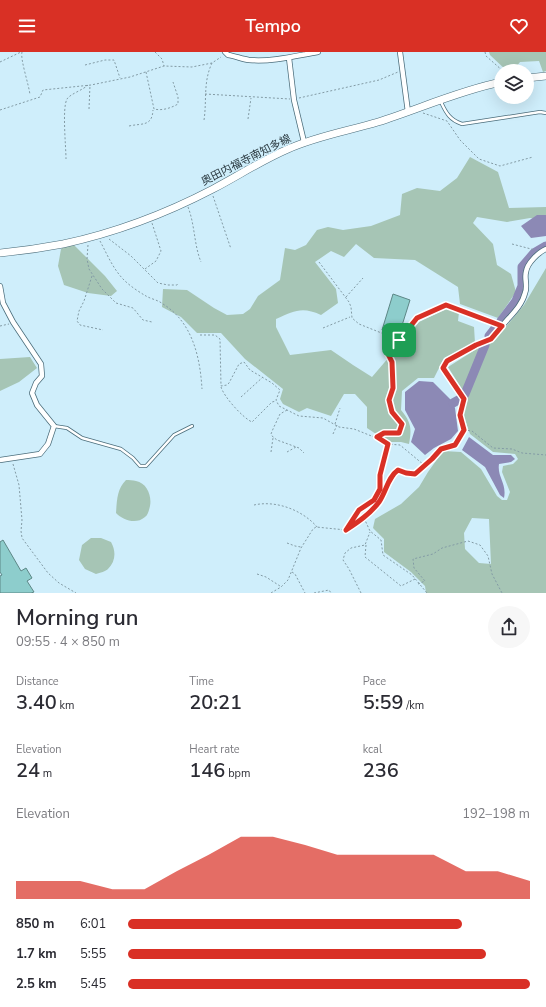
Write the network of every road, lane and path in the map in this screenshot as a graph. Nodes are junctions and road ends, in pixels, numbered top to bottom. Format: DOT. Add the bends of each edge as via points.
graph roads {
  1 [pos="22,52"];
  2 [pos="155,52"];
  3 [pos="318,52"];
  4 [pos="400,52"];
  5 [pos="485,52"];
  6 [pos="226,53"];
  7 [pos="289,58"];
  8 [pos="0,62"];
  9 [pos="212,63"];
  10 [pos="496,64"];
  11 [pos="85,65"];
  12 [pos="164,66"];
  13 [pos="402,70"];
  14 [pos="146,72"];
  15 [pos="546,76"];
  16 [pos="534,77"];
  17 [pos="120,79"];
  18 [pos="173,82"];
  19 [pos="494,84"];
  20 [pos="89,85"];
  21 [pos="206,94"];
  22 [pos="30,95"];
  23 [pos="252,97"];
  24 [pos="440,99"];
  25 [pos="294,100"];
  26 [pos="89,109"];
  27 [pos="154,109"];
  28 [pos="419,109"];
  29 [pos="0,110"];
  30 [pos="408,112"];
  31 [pos="546,113"];
  32 [pos="248,119"];
  33 [pos="204,120"];
  34 [pos="129,126"];
  35 [pos="304,142"];
  36 [pos="533,157"];
  37 [pos="66,158"];
  38 [pos="211,190"];
  39 [pos="186,202"];
  40 [pos="150,217"];
  41 [pos="102,234"];
  42 [pos="87,238"];
  43 [pos="512,244"];
  44 [pos="231,249"];
  45 [pos="546,249"];
  46 [pos="0,253"];
  47 [pos="540,253"];
  48 [pos="201,262"];
  49 [pos="319,262"];
  50 [pos="145,270"];
  51 [pos="93,275"];
  52 [pos="363,278"];
  53 [pos="179,283"];
  54 [pos="0,286"];
  55 [pos="346,297"];
  56 [pos="351,316"];
  57 [pos="13,322"];
  58 [pos="152,322"];
  59 [pos="0,326"];
  60 [pos="502,326"];
  61 [pos="323,328"];
  62 [pos="103,330"];
  63 [pos="200,335"];
  64 [pos="399,340"];
  65 [pos="263,377"];
  66 [pos="221,386"];
  67 [pos="202,389"];
  68 [pos="241,397"];
  69 [pos="276,401"];
  70 [pos="340,408"];
  71 [pos="288,410"];
  72 [pos="336,425"];
  73 [pos="54,426"];
  74 [pos="192,426"];
  75 [pos="464,430"];
  76 [pos="333,434"];
  77 [pos="377,437"];
  78 [pos="274,438"];
  79 [pos="388,444"];
  80 [pos="296,447"];
  81 [pos="271,452"];
  82 [pos="288,452"];
  83 [pos="304,453"];
  84 [pos="546,455"];
  85 [pos="11,458"];
  86 [pos="0,460"];
  87 [pos="424,465"];
  88 [pos="254,505"];
  89 [pos="364,518"];
  90 [pos="318,528"];
  91 [pos="346,530"];
  92 [pos="370,531"];
  93 [pos="287,543"];
  94 [pos="366,544"];
  95 [pos="301,547"];
  96 [pos="291,572"];
  97 [pos="257,574"];
  98 [pos="416,579"];
  99 [pos="418,584"];
  100 [pos="281,587"];
  101 [pos="76,593"];
  102 [pos="271,593"];
  103 [pos="305,593"];
  104 [pos="314,593"];
  105 [pos="331,593"];
  106 [pos="361,593"];
  107 [pos="427,593"];
  108 [pos="502,593"];
  1 -- 8 [label="path"];
  1 -- 22 [label="path" via="21,58"];
  2 -- 12 [label="path"];
  3 -- 7 [label="street"];
  4 -- 13 [label="street"];
  5 -- 10 [label="path"];
  6 -- 7 [label="street" via="247,60"];
  6 -- 9 [label="path"];
  7 -- 25 [label="street"];
  9 -- 12 [label="path" via="192,67"];
  9 -- 21 [label="path" via="206,78"];
  11 -- 17 [label="path" via="114,60"];
  12 -- 14 [label="path"];
  13 -- 25 [label="path" via="379,80"];
  13 -- 30 [label="street"];
  14 -- 17 [label="path"];
  14 -- 27 [label="path"];
  15 -- 16 [label="main road"];
  17 -- 20 [label="path"];
  18 -- 27 [label="path" via="178,104 160,110"];
  19 -- 24 [label="main road, 奥田内福寺南知多線"];
  20 -- 26 [label="path"];
  20 -- 29 [label="path" via="42,90 40,97"];
  20 -- 37 [label="path" via="70,96 66,103"];
  21 -- 23 [label="path"];
  21 -- 33 [label="path"];
  23 -- 25 [label="path"];
  23 -- 32 [label="path"];
  24 -- 28 [label="main road, 奥田内福寺南知多線"];
  24 -- 31 [label="lane" via="447,115 454,122 462,124"];
  25 -- 35 [label="street"];
  27 -- 34 [label="path" via="148,123"];
  28 -- 30 [label="main road, 奥田内福寺南知多線"];
  28 -- 36 [label="path" via="425,114 447,121 460,140 479,159 500,166"];
  30 -- 35 [label="main road, 奥田内福寺南知多線"];
  35 -- 38 [label="main road, 奥田内福寺南知多線"];
  38 -- 39 [label="main road, 奥田内福寺南知多線"];
  38 -- 44 [label="path"];
  39 -- 40 [label="main road, 奥田内福寺南知多線"];
  39 -- 48 [label="path"];
  40 -- 41 [label="main road, 奥田内福寺南知多線"];
  40 -- 50 [label="path" via="161,251 156,261"];
  41 -- 42 [label="main road, 奥田内福寺南知多線"];
  41 -- 50 [label="path" via="122,248"];
  41 -- 67 [label="path" via="116,270 125,281 146,296 164,304 187,328 201,368"];
  42 -- 46 [label="main road, 奥田内福寺南知多線"];
  42 -- 51 [label="path" via="88,264"];
  43 -- 47 [label="path"];
  45 -- 47 [label="street"];
  47 -- 60 [label="street" via="526,272 526,293 521,303"];
  49 -- 55 [label="path"];
  50 -- 53 [label="path" via="158,283"];
  51 -- 58 [label="path" via="102,290 116,303 133,308 143,320"];
  51 -- 62 [label="path" via="77,321 80,325"];
  52 -- 55 [label="path"];
  54 -- 57 [label="street" via="3,303"];
  55 -- 56 [label="path" via="351,307"];
  56 -- 61 [label="path"];
  56 -- 64 [label="path" via="359,324"];
  57 -- 59 [label="path"];
  57 -- 73 [label="street" via="42,364 42,376 32,393 37,405"];
  60 -- 64 [label="path" via="446,305 417,318"];
  60 -- 75 [label="path" via="491,339 447,361 443,368 464,399 460,415"];
  63 -- 66 [label="path" via="215,335 220,339"];
  64 -- 77 [label="path" via="388,354 392,362 393,388 389,400 392,412 402,424 399,433 384,433"];
  65 -- 66 [label="path" via="250,370 242,361 229,383"];
  65 -- 68 [label="path"];
  65 -- 69 [label="path" via="280,390"];
  66 -- 69 [label="path" via="225,395 250,422 254,422 272,402"];
  69 -- 71 [label="path" via="279,406"];
  70 -- 72 [label="path"];
  71 -- 72 [label="path" via="299,416 323,418"];
  71 -- 78 [label="path" via="280,414 272,432"];
  72 -- 76 [label="path"];
  72 -- 77 [label="path"];
  73 -- 74 [label="lane" via="67,428 82,438 122,449 140,466 146,466 174,435"];
  73 -- 85 [label="street" via="48,444 40,454"];
  75 -- 84 [label="path" via="472,431 493,448"];
  75 -- 87 [label="path" via="455,445 441,449"];
  77 -- 79 [label="path"];
  78 -- 80 [label="path"];
  78 -- 81 [label="path"];
  79 -- 87 [label="path" via="400,445"];
  79 -- 91 [label="path" via="380,475 380,489 374,500 359,510"];
  80 -- 82 [label="path"];
  80 -- 83 [label="path"];
  85 -- 86 [label="street"];
  85 -- 101 [label="path" via="19,485 22,538 48,573"];
  87 -- 89 [label="path" via="415,474 398,470 393,473 379,501"];
  88 -- 90 [label="path" via="290,508"];
  89 -- 91 [label="path"];
  89 -- 92 [label="path"];
  90 -- 91 [label="path"];
  90 -- 95 [label="path" via="313,530"];
  92 -- 94 [label="path"];
  92 -- 98 [label="path" via="381,540 383,555"];
  93 -- 95 [label="path"];
  94 -- 98 [label="path" via="365,557 401,586"];
  94 -- 106 [label="path" via="351,548 345,553 343,560"];
  95 -- 96 [label="path"];
  96 -- 100 [label="path"];
  96 -- 103 [label="path" via="295,574"];
  97 -- 100 [label="path" via="266,576"];
  98 -- 99 [label="path"];
  99 -- 107 [label="path"];
  99 -- 108 [label="path" via="425,581 414,568 413,559 468,541 480,545 488,556 492,574"];
  100 -- 102 [label="path"];
  104 -- 105 [label="path" via="329,590"];
}
